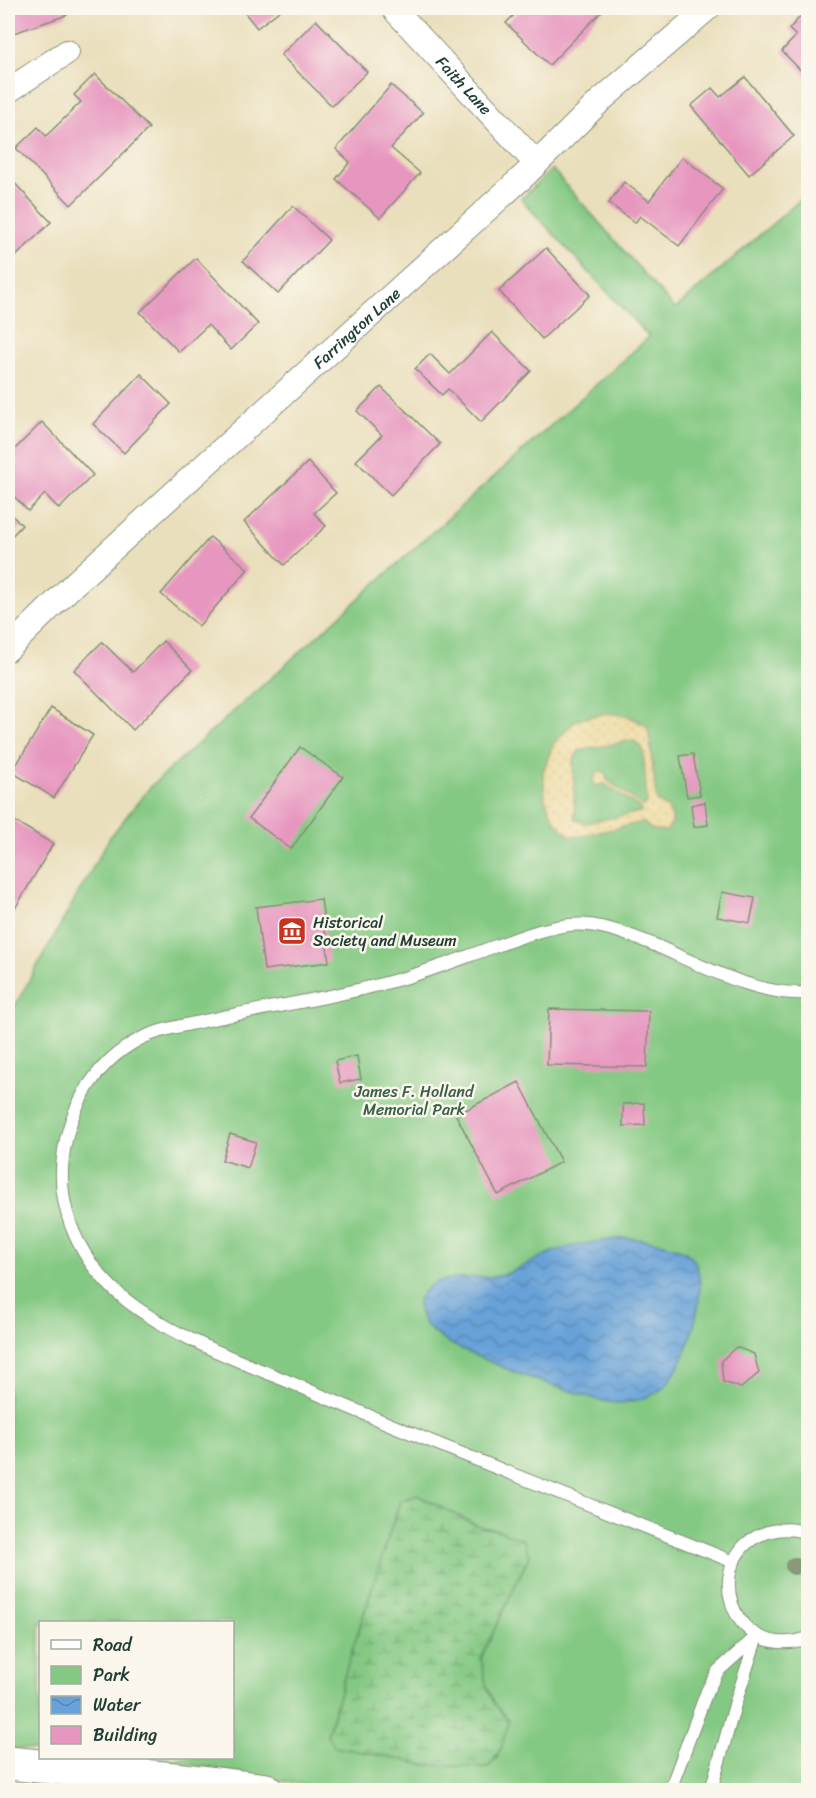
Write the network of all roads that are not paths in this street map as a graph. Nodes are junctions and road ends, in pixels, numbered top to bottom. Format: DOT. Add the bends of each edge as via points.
graph roads {
  1 [pos="393,8"];
  2 [pos="708,8"];
  3 [pos="67,52"];
  4 [pos="8,91"];
  5 [pos="536,163"];
  6 [pos="8,649"];
  7 [pos="808,993"];
  8 [pos="808,1534"];
  9 [pos="734,1562"];
  10 [pos="757,1636"];
  11 [pos="808,1638"];
  12 [pos="8,1763"];
  13 [pos="266,1791"];
  14 [pos="670,1791"];
  15 [pos="711,1791"];
  1 -- 5 [label="street, Faith Lane"];
  2 -- 5 [label="street, Farrington Lane" via="600,101"];
  3 -- 4 [label="street"];
  5 -- 6 [label="street, Farrington Lane"];
  7 -- 9 [label="lane" via="779,991 737,980 602,927 551,928 394,981 143,1037 108,1062 81,1097 67,1131 63,1154 64,1199 78,1242 107,1282 144,1313 218,1351 383,1423"];
  8 -- 9 [label="lane" via="780,1529 761,1534 745,1546"];
  9 -- 10 [label="lane" via="729,1595 744,1625"];
  10 -- 11 [label="lane" via="794,1643"];
  10 -- 14 [label="lane" via="718,1671"];
  10 -- 15 [label="lane"];
  12 -- 13 [label="street"];
}
